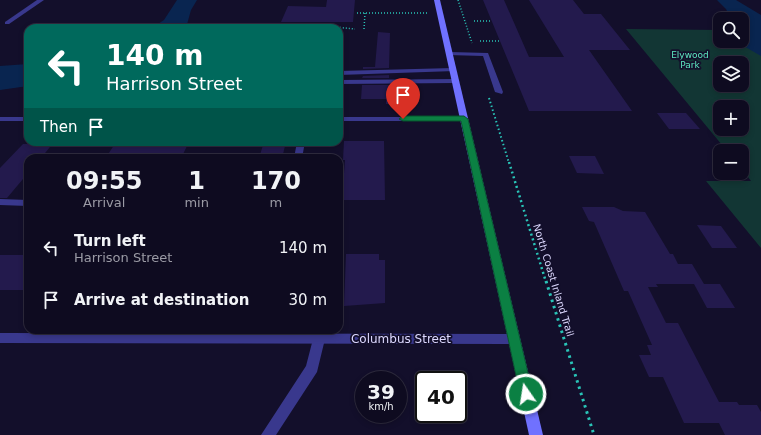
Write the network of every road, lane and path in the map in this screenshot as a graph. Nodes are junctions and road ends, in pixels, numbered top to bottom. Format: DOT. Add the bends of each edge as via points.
graph roads {
  1 [pos="41,0"];
  2 [pos="437,0"];
  3 [pos="458,0"];
  4 [pos="357,13"];
  5 [pos="365,13"];
  6 [pos="431,13"];
  7 [pos="474,21"];
  8 [pos="491,21"];
  9 [pos="7,24"];
  10 [pos="343,28"];
  11 [pos="355,29"];
  12 [pos="364,29"];
  13 [pos="480,41"];
  14 [pos="500,41"];
  15 [pos="450,54"];
  16 [pos="475,54"];
  17 [pos="453,70"];
  18 [pos="343,73"];
  19 [pos="456,81"];
  20 [pos="343,82"];
  21 [pos="499,92"];
  22 [pos="0,119"];
  23 [pos="24,119"];
  24 [pos="343,119"];
  25 [pos="464,119"];
  26 [pos="499,131"];
  27 [pos="0,202"];
  28 [pos="24,203"];
  29 [pos="258,334"];
  30 [pos="0,338"];
  31 [pos="319,339"];
  32 [pos="514,339"];
  33 [pos="268,435"];
  34 [pos="536,435"];
  35 [pos="594,435"];
  1 -- 9 [label="street"];
  2 -- 15 [label="street"];
  3 -- 16 [label="path"];
  4 -- 5 [label="path"];
  5 -- 6 [label="path"];
  5 -- 12 [label="path"];
  7 -- 8 [label="path"];
  10 -- 11 [label="path"];
  13 -- 14 [label="path"];
  15 -- 16 [label="street"];
  15 -- 17 [label="street"];
  16 -- 21 [label="street" via="486,54"];
  17 -- 18 [label="street"];
  17 -- 19 [label="street"];
  19 -- 20 [label="street"];
  19 -- 25 [label="street"];
  22 -- 23 [label="street"];
  24 -- 25 [label="street"];
  25 -- 32 [label="street"];
  26 -- 35 [label="path, North Coast Inland Trail"];
  27 -- 28 [label="street"];
  29 -- 30 [label="street, Columbus Street"];
  29 -- 31 [label="street, Columbus Street"];
  31 -- 32 [label="street, Columbus Street"];
  31 -- 33 [label="street" via="312,368"];
  32 -- 34 [label="street"];
}
